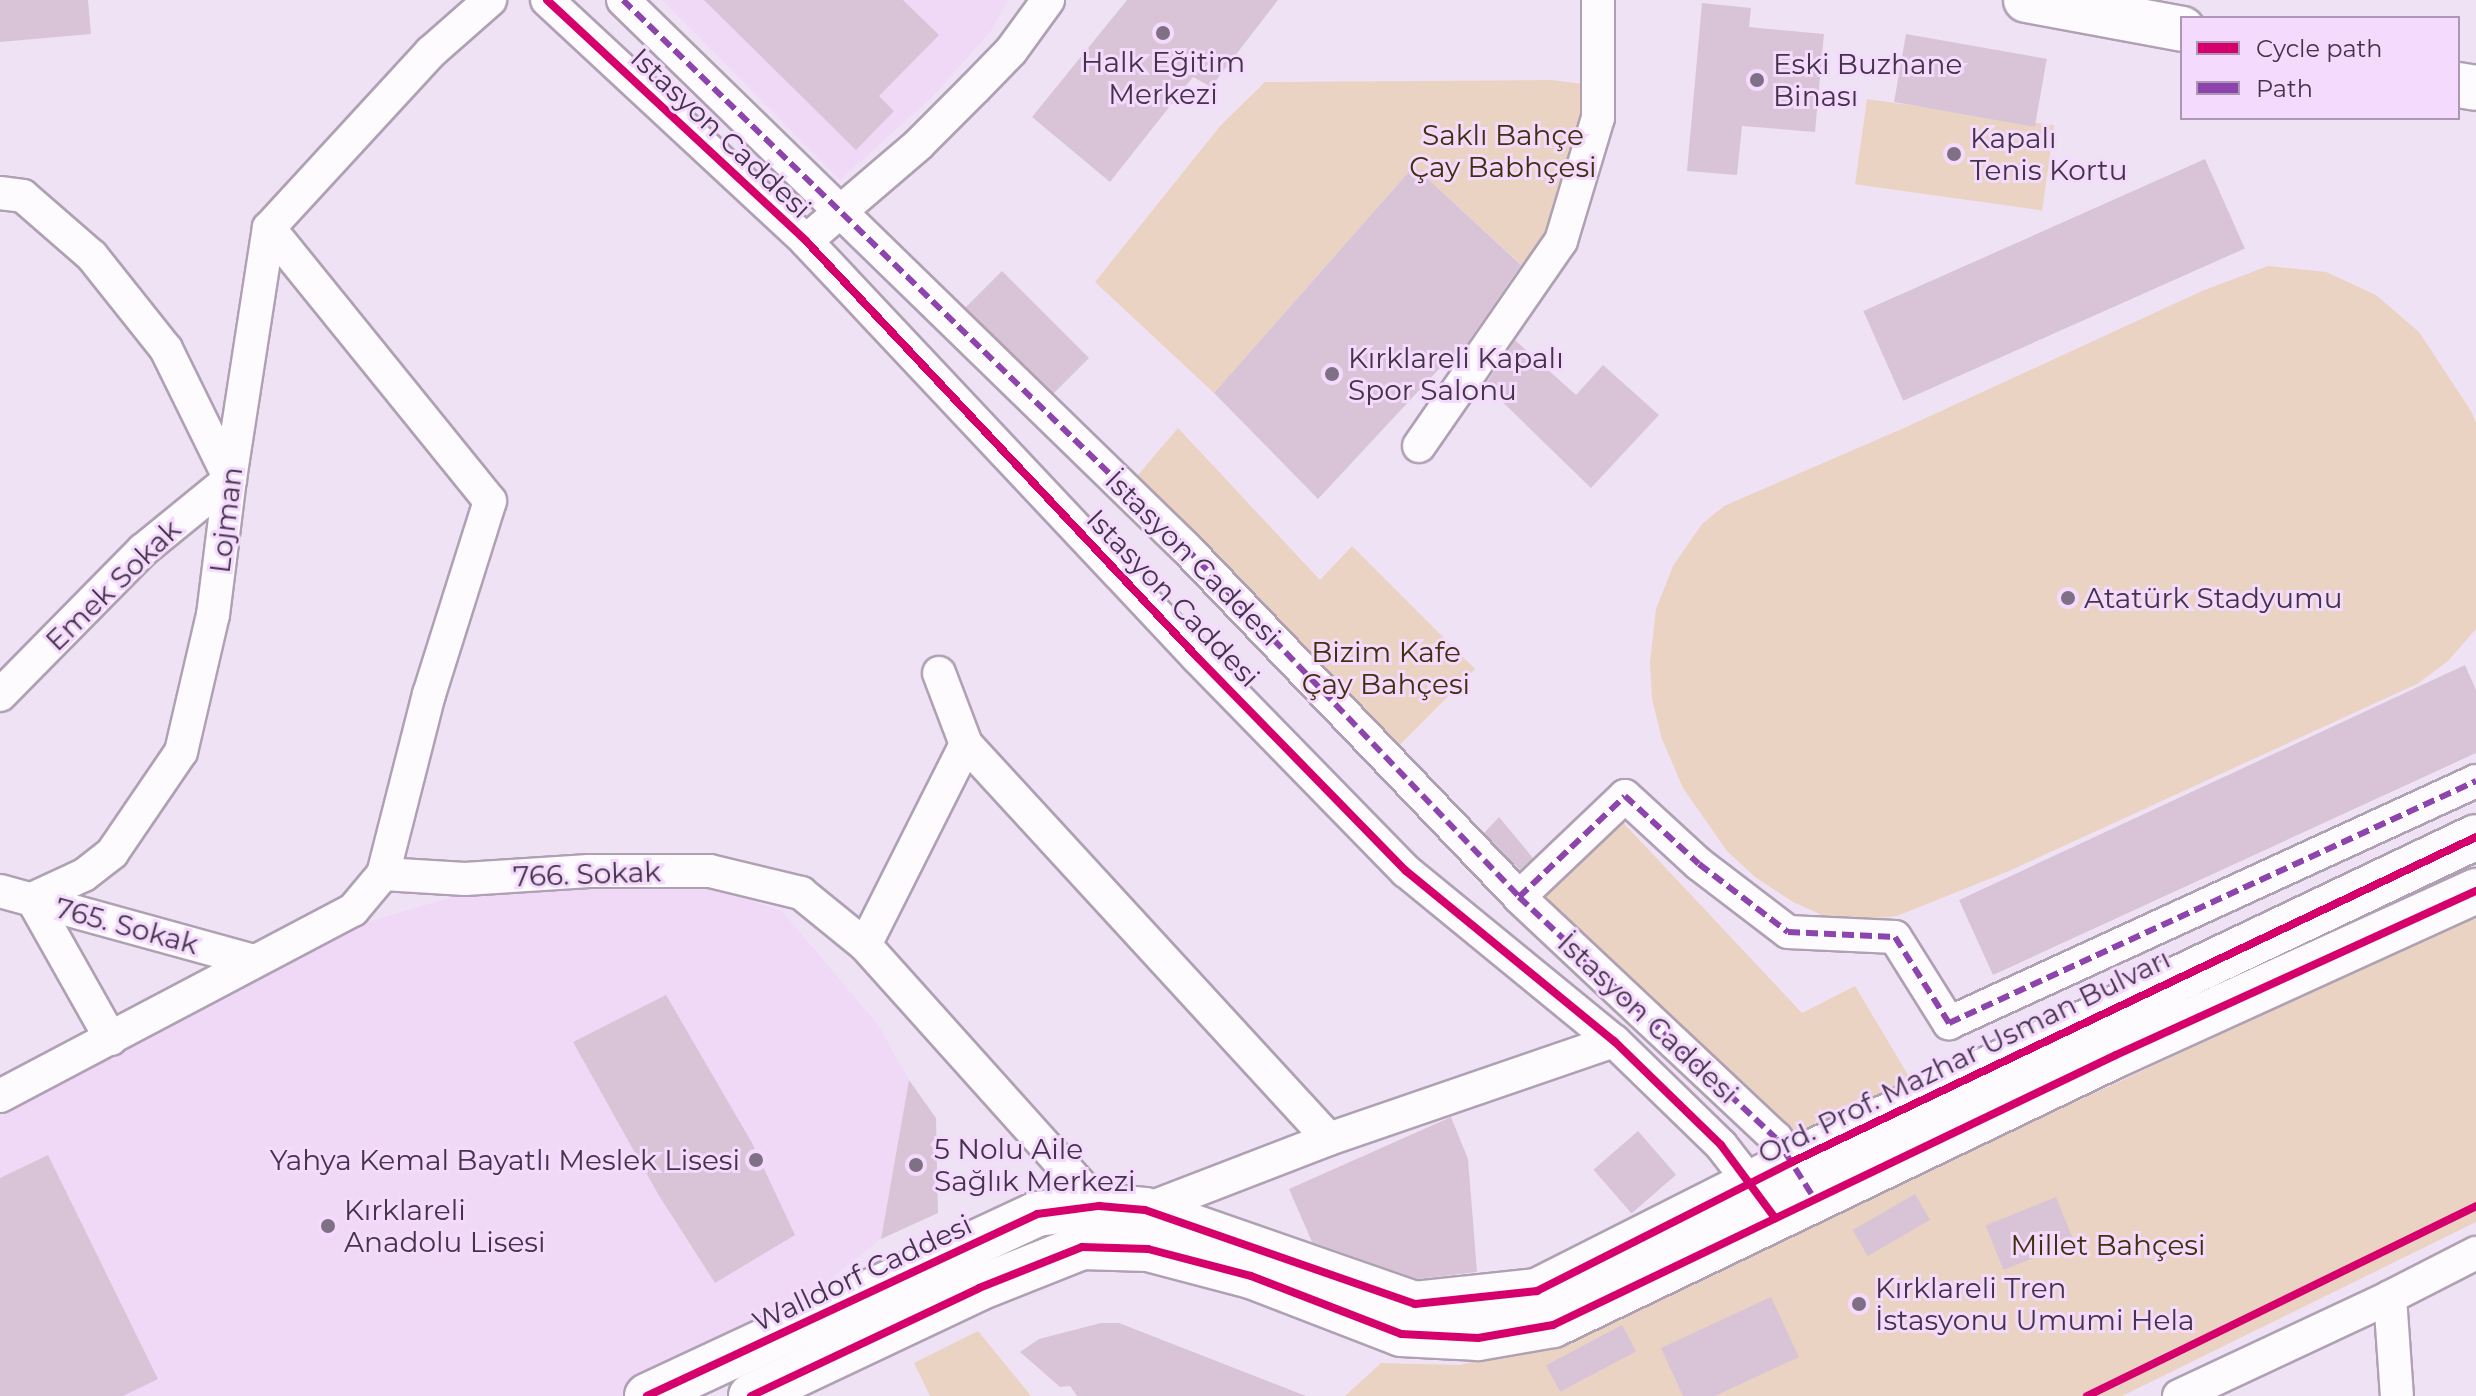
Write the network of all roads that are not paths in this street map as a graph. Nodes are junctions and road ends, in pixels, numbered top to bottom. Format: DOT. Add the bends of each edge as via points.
graph roads {
  1 [pos="490,0"];
  2 [pos="547,0"];
  3 [pos="623,0"];
  4 [pos="1048,0"];
  5 [pos="1598,0"];
  6 [pos="2026,0"];
  7 [pos="2180,29"];
  8 [pos="0,194"];
  9 [pos="841,209"];
  10 [pos="269,228"];
  11 [pos="806,241"];
  12 [pos="1419,446"];
  13 [pos="230,479"];
  14 [pos="939,673"];
  15 [pos="0,695"];
  16 [pos="966,744"];
  17 [pos="2476,781"];
  18 [pos="2476,837"];
  19 [pos="383,874"];
  20 [pos="0,891"];
  21 [pos="2476,891"];
  22 [pos="1519,897"];
  23 [pos="32,899"];
  24 [pos="865,945"];
  25 [pos="254,961"];
  26 [pos="111,1039"];
  27 [pos="1614,1041"];
  28 [pos="0,1096"];
  29 [pos="1329,1139"];
  30 [pos="1803,1180"];
  31 [pos="1751,1182"];
  32 [pos="1099,1206"];
  33 [pos="1145,1210"];
  34 [pos="1775,1218"];
  35 [pos="2476,1253"];
  36 [pos="2390,1297"];
  37 [pos="647,1396"];
  38 [pos="751,1396"];
  39 [pos="2179,1396"];
  40 [pos="2397,1396"];
  1 -- 10 [label="street" via="431,52"];
  2 -- 11 [label="street, Istasyon Caddesi"];
  3 -- 9 [label="street, İstasyon Caddesi"];
  4 -- 9 [label="street" via="1011,51 975,88 919,144"];
  5 -- 12 [label="street" via="1598,118 1561,241"];
  6 -- 7 [label="main road"];
  8 -- 13 [label="street" via="23,196 92,256 166,349"];
  9 -- 11 [label="street"];
  9 -- 22 [label="street, İstasyon Caddesi" via="1186,548"];
  10 -- 13 [label="street, Lojman"];
  10 -- 19 [label="street" via="490,501 429,694"];
  11 -- 27 [label="street, Istasyon Caddesi" via="1406,871"];
  13 -- 15 [label="street, Emek Sokak" via="143,550"];
  13 -- 23 [label="street, Lojman" via="213,615 181,752 112,853 84,875"];
  14 -- 16 [label="street"];
  16 -- 24 [label="street"];
  16 -- 29 [label="street"];
  17 -- 22 [label="street" via="1949,1023 1895,937 1788,932 1699,864 1625,796"];
  18 -- 30 [label="main road, Ord. Prof. Mazhar Usman Bulvarı"];
  19 -- 24 [label="street, 766. Sokak" via="465,879 710,871 801,893"];
  19 -- 25 [label="street" via="353,910"];
  20 -- 23 [label="street, 765. Sokak"];
  21 -- 30 [label="main road, Ord. Prof. Mazhar Usman Bulvarı"];
  22 -- 30 [label="street, İstasyon Caddesi" via="1776,1138"];
  23 -- 25 [label="street, 765. Sokak"];
  23 -- 26 [label="street"];
  24 -- 32 [label="street, 766. Sokak"];
  25 -- 26 [label="street"];
  26 -- 28 [label="street"];
  27 -- 29 [label="street"];
  27 -- 31 [label="street, Istasyon Caddesi" via="1721,1145"];
  29 -- 33 [label="street"];
  30 -- 31 [label="main road, Ord. Prof. Mazhar Usman Bulvarı"];
  30 -- 34 [label="main road"];
  31 -- 33 [label="main road, Ord. Prof. Mazhar Usman Bulvarı" via="1537,1291 1437,1304 1415,1304"];
  31 -- 34 [label="street, Istasyon Caddesi"];
  32 -- 33 [label="main road, Ord. Prof. Mazhar Usman Bulvarı"];
  32 -- 37 [label="main road, Walldorf Caddesi" via="1037,1214"];
  34 -- 38 [label="main road" via="1553,1325 1478,1338 1401,1334 1251,1276 1148,1249 1082,1247 979,1288"];
  35 -- 36 [label="street"];
  36 -- 39 [label="street"];
  36 -- 40 [label="street"];
}
